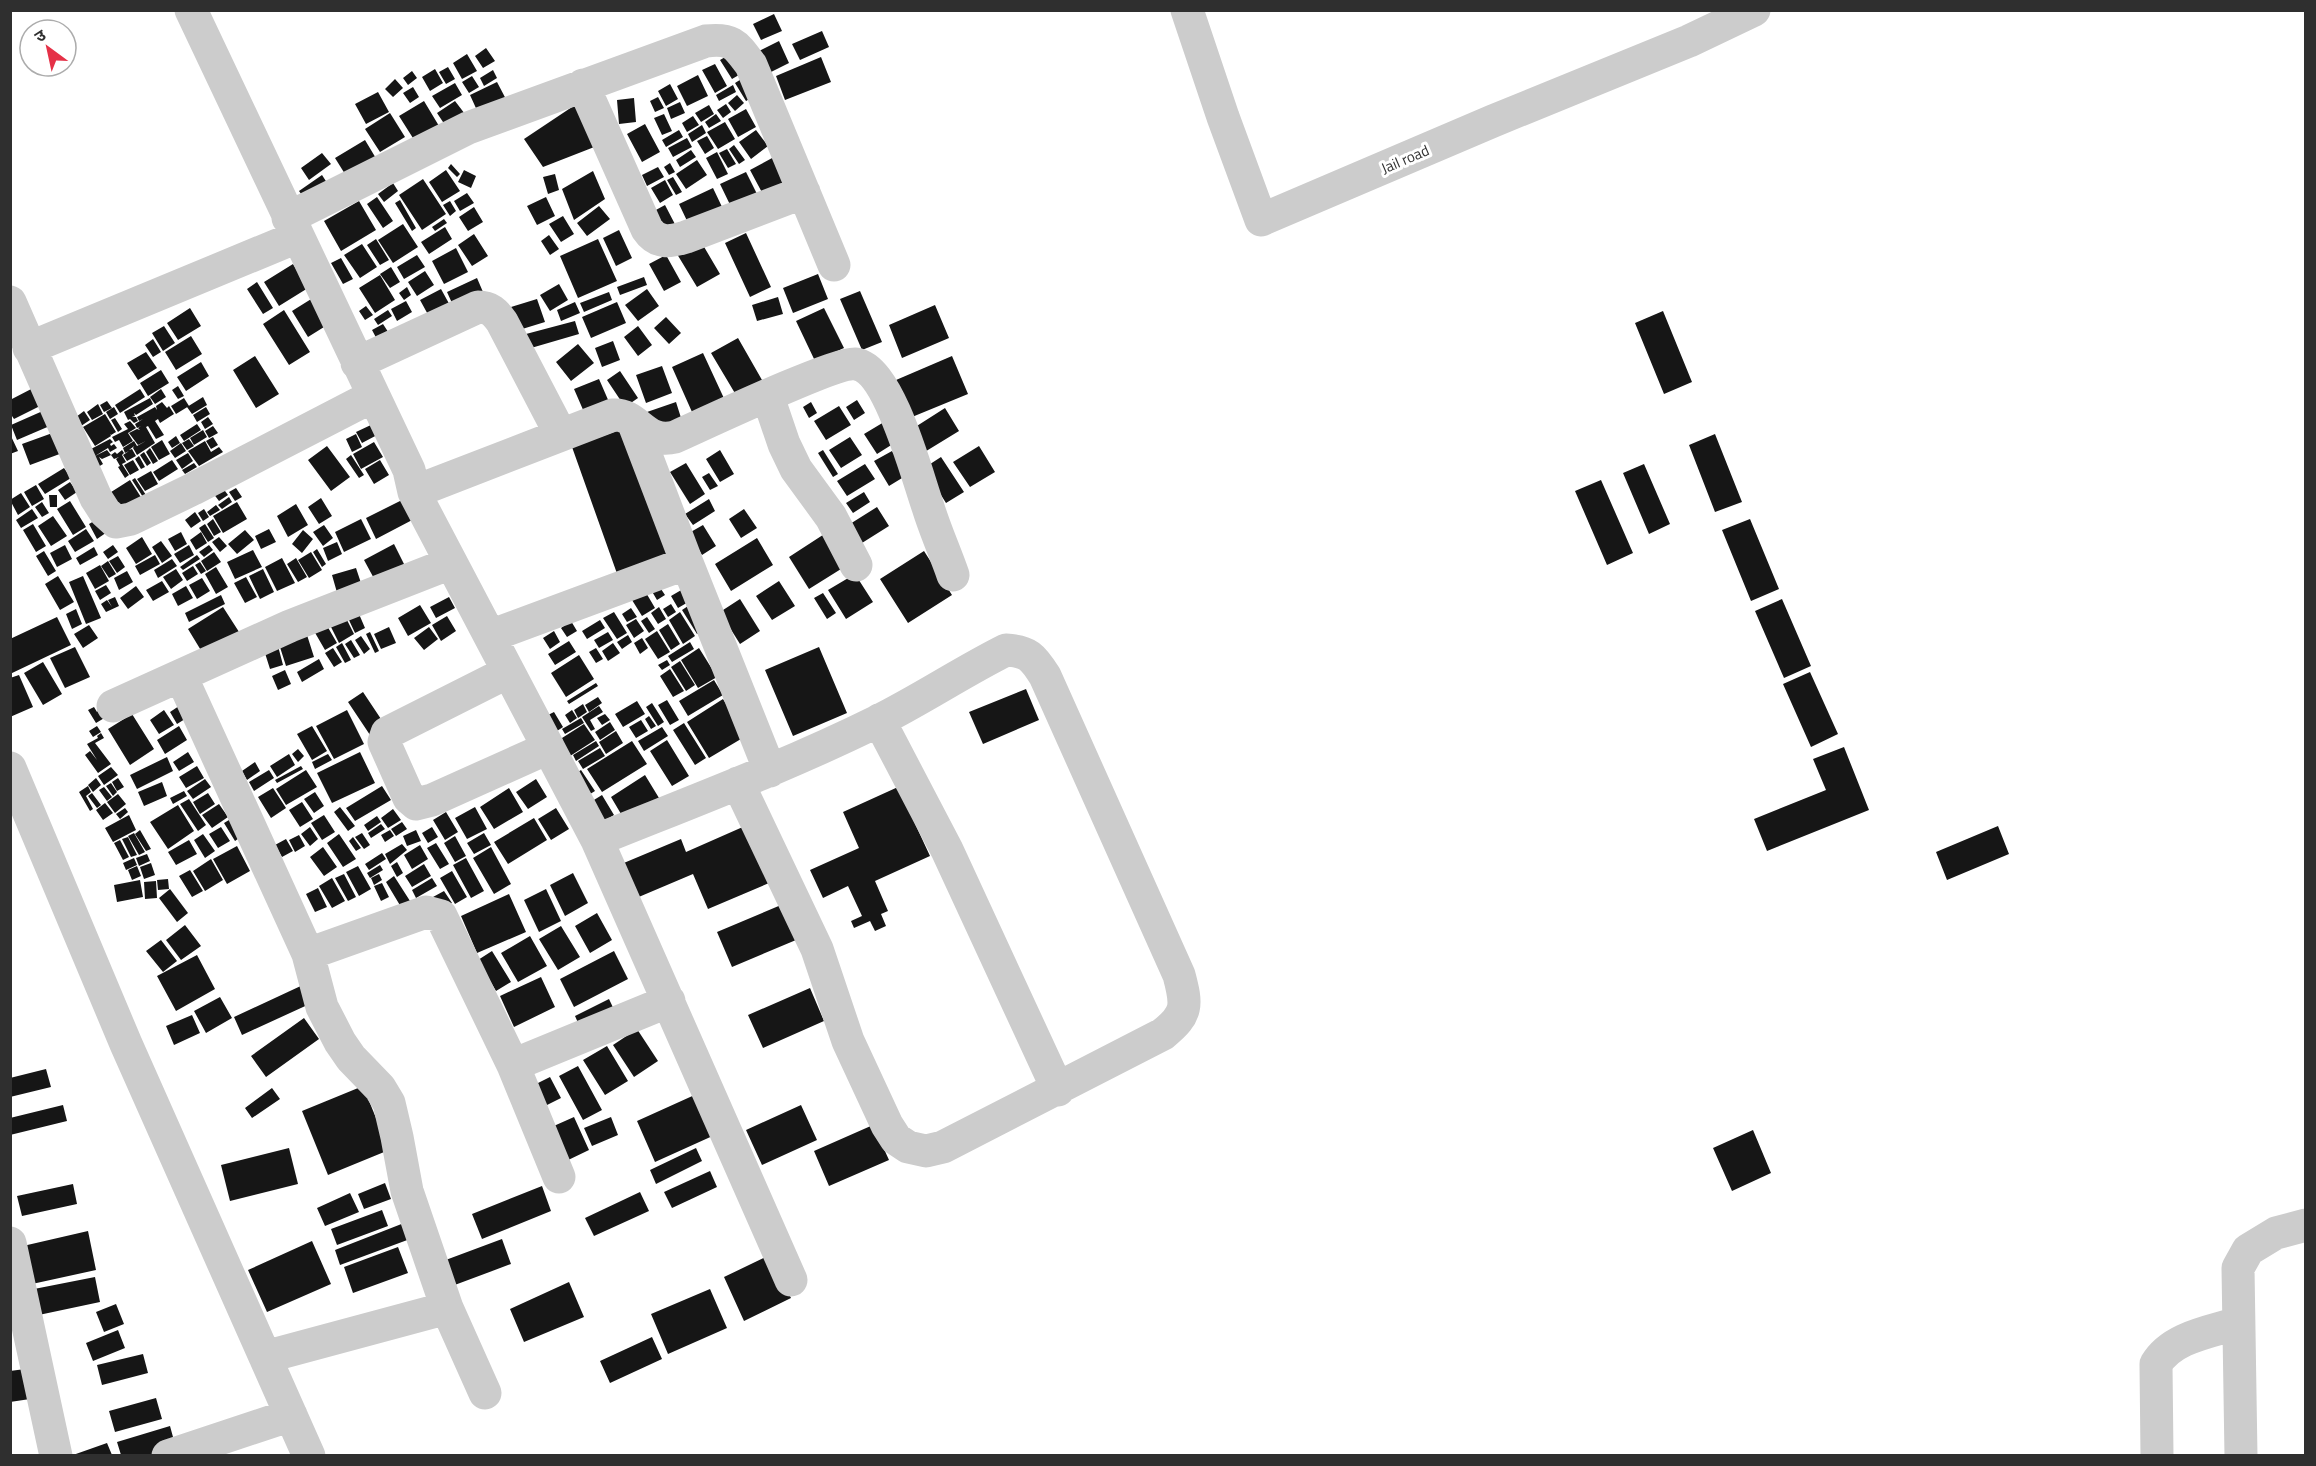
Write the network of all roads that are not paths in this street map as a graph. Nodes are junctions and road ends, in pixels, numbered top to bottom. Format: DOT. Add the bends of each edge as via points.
graph roads {
  1 [pos="191,10"];
  2 [pos="1187,10"];
  3 [pos="1754,10"];
  4 [pos="583,86"];
  5 [pos="804,192"];
  6 [pos="293,228"];
  7 [pos="834,265"];
  8 [pos="10,302"];
  9 [pos="29,348"];
  10 [pos="357,363"];
  11 [pos="373,396"];
  12 [pos="768,397"];
  13 [pos="634,424"];
  14 [pos="561,435"];
  15 [pos="414,492"];
  16 [pos="451,563"];
  17 [pos="687,563"];
  18 [pos="856,565"];
  19 [pos="953,575"];
  20 [pos="490,636"];
  21 [pos="508,672"];
  22 [pos="181,676"];
  23 [pos="113,706"];
  24 [pos="879,720"];
  25 [pos="548,748"];
  26 [pos="10,768"];
  27 [pos="770,771"];
  28 [pos="738,783"];
  29 [pos="597,840"];
  30 [pos="308,954"];
  31 [pos="669,1001"];
  32 [pos="513,1065"];
  33 [pos="1058,1090"];
  34 [pos="559,1177"];
  35 [pos="2306,1225"];
  36 [pos="10,1243"];
  37 [pos="791,1280"];
  38 [pos="447,1308"];
  39 [pos="2238,1323"];
  40 [pos="265,1357"];
  41 [pos="485,1393"];
  42 [pos="291,1415"];
  43 [pos="56,1455"];
  44 [pos="168,1455"];
  45 [pos="309,1455"];
  46 [pos="2157,1455"];
  47 [pos="2241,1455"];
  1 -- 6 [label="street"];
  2 -- 3 [label="street, Jail road" via="1261,220 1689,41"];
  4 -- 5 [label="street" via="706,41 729,42 751,65"];
  4 -- 5 [label="street" via="647,229 661,241 686,237"];
  4 -- 6 [label="street" via="468,128"];
  5 -- 7 [label="street"];
  6 -- 9 [label="street"];
  6 -- 10 [label="street"];
  8 -- 9 [label="street"];
  9 -- 11 [label="street" via="96,498 116,522 131,519 194,489"];
  10 -- 11 [label="street"];
  10 -- 14 [label="street" via="478,307 487,307 502,322"];
  11 -- 15 [label="street" via="409,470"];
  12 -- 13 [label="street" via="665,440"];
  12 -- 18 [label="street" via="783,444 831,517"];
  12 -- 19 [label="street" via="843,365 854,364 872,373 903,431"];
  13 -- 14 [label="street" via="622,414 613,415"];
  13 -- 17 [label="street"];
  14 -- 15 [label="street"];
  15 -- 16 [label="street"];
  16 -- 20 [label="street"];
  16 -- 22 [label="street" via="290,626"];
  17 -- 20 [label="street"];
  17 -- 27 [label="street"];
  20 -- 21 [label="street"];
  21 -- 25 [label="street"];
  21 -- 25 [label="street" via="387,733 384,742 409,798 416,804 422,803"];
  22 -- 23 [label="street"];
  22 -- 30 [label="street"];
  24 -- 27 [label="street"];
  24 -- 33 [label="street" via="947,850"];
  24 -- 33 [label="street" via="1006,650 1023,651 1045,676 1179,975 1185,1009 1178,1022 1163,1034"];
  25 -- 29 [label="street"];
  26 -- 40 [label="street" via="126,1044"];
  27 -- 28 [label="street"];
  28 -- 29 [label="street"];
  28 -- 33 [label="street" via="817,949 855,1061 896,1139 926,1151 943,1147"];
  29 -- 31 [label="street"];
  30 -- 32 [label="street" via="426,912 441,916"];
  30 -- 38 [label="street" via="322,1007 340,1042 389,1103 407,1191"];
  31 -- 32 [label="street"];
  31 -- 37 [label="street"];
  32 -- 34 [label="street"];
  35 -- 39 [label="street" via="2276,1233 2248,1250 2238,1268"];
  36 -- 43 [label="street"];
  38 -- 40 [label="street"];
  38 -- 41 [label="street"];
  39 -- 46 [label="street" via="2179,1342 2156,1364"];
  39 -- 47 [label="street"];
  40 -- 42 [label="street"];
  42 -- 44 [label="street"];
  42 -- 45 [label="street"];
}
